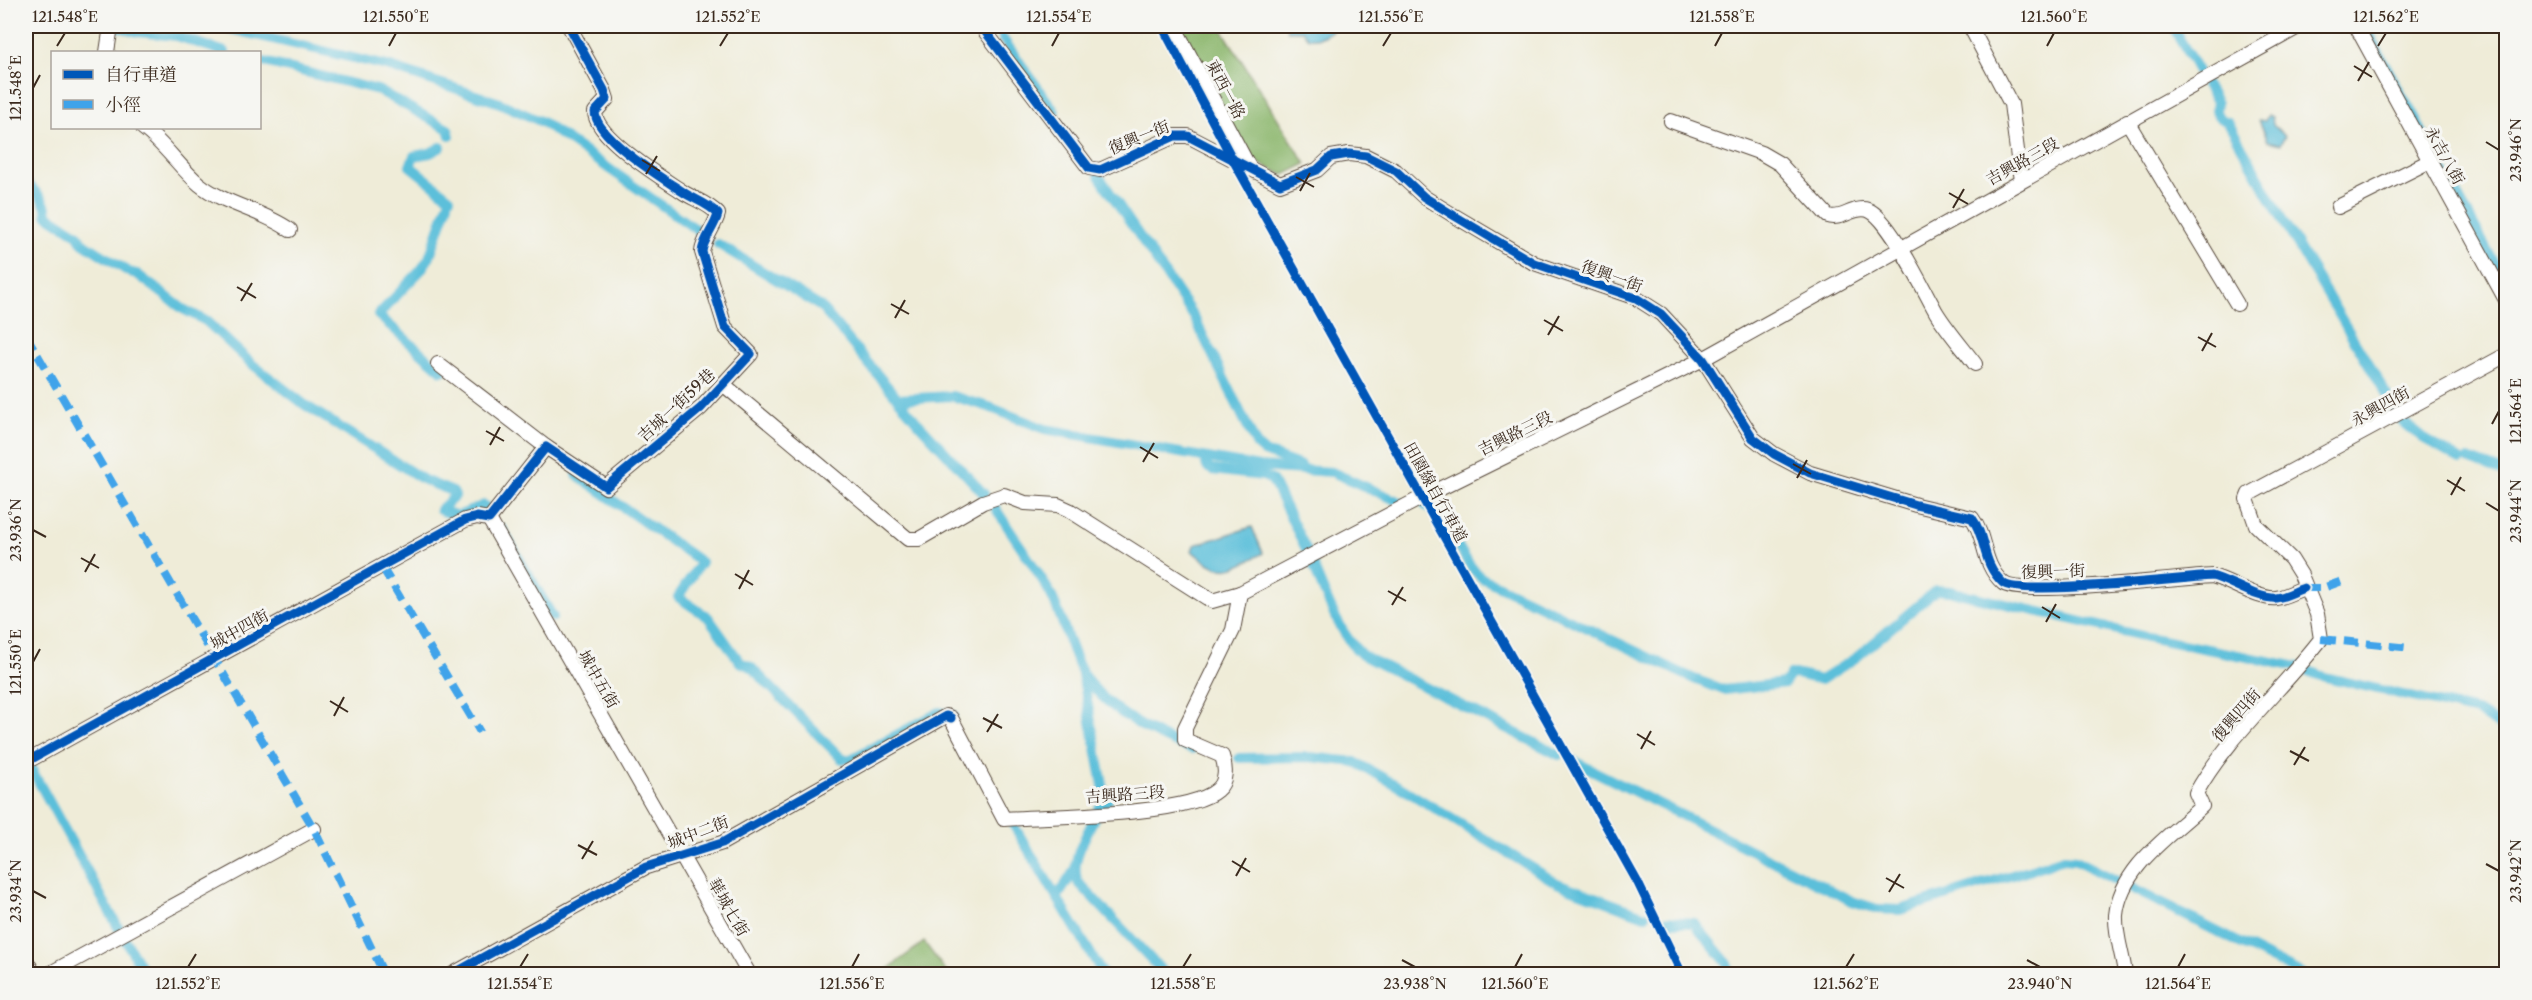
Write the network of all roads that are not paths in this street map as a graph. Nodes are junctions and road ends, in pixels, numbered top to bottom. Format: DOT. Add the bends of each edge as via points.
graph roads {
  1 [pos="111,26"];
  2 [pos="569,26"];
  3 [pos="981,26"];
  4 [pos="1174,26"];
  5 [pos="1970,26"];
  6 [pos="2300,26"];
  7 [pos="2356,26"];
  8 [pos="107,51"];
  9 [pos="2127,120"];
  10 [pos="1671,121"];
  11 [pos="144,129"];
  12 [pos="2430,160"];
  13 [pos="1250,167"];
  14 [pos="2021,181"];
  15 [pos="2338,207"];
  16 [pos="290,230"];
  17 [pos="1901,248"];
  18 [pos="2506,300"];
  19 [pos="2237,304"];
  20 [pos="2506,355"];
  21 [pos="1703,359"];
  22 [pos="438,364"];
  23 [pos="1975,364"];
  24 [pos="723,384"];
  25 [pos="546,447"];
  26 [pos="2269,485"];
  27 [pos="489,519"];
  28 [pos="2304,588"];
  29 [pos="1240,593"];
  30 [pos="951,718"];
  31 [pos="26,762"];
  32 [pos="314,829"];
  33 [pos="680,855"];
  34 [pos="26,960"];
  35 [pos="34,975"];
  36 [pos="48,975"];
  37 [pos="453,975"];
  38 [pos="749,975"];
  39 [pos="2125,975"];
  1 -- 8 [label="street"];
  2 -- 24 [label="street, 吉城一街59巷" via="604,90 607,99 595,112 595,119 614,143 718,214 702,252 725,327 751,354"];
  3 -- 13 [label="street, 復興一街" via="1089,168 1100,170 1175,136 1188,136"];
  4 -- 13 [label="street, 東西一路"];
  5 -- 14 [label="street" via="2011,104"];
  6 -- 9 [label="street, 吉興路三段"];
  7 -- 12 [label="street, 永吉八街"];
  9 -- 14 [label="street, 吉興路三段"];
  9 -- 19 [label="street"];
  10 -- 17 [label="street" via="1761,153 1780,164 1828,216 1868,210"];
  11 -- 16 [label="street" via="200,185"];
  12 -- 15 [label="street"];
  12 -- 18 [label="street, 永吉八街"];
  13 -- 21 [label="street, 復興一街" via="1280,183 1317,170 1331,157 1366,156 1396,171 1424,197 1534,263 1636,298 1661,314"];
  14 -- 17 [label="street, 吉興路三段"];
  17 -- 21 [label="street, 吉興路三段"];
  17 -- 23 [label="street" via="1938,314"];
  20 -- 26 [label="street, 永興四街"];
  21 -- 28 [label="street, 復興一街" via="1754,438 1774,454 1810,473 1972,518 1980,528 1984,556 2003,584 2017,589 2047,588 2212,576 2265,598 2278,598"];
  21 -- 29 [label="street, 吉興路三段" via="1421,498"];
  22 -- 25 [label="street"];
  24 -- 25 [label="street, 吉城一街59巷" via="701,408 606,488"];
  24 -- 29 [label="street" via="908,539 919,539 983,502 1004,495 1025,503 1058,505 1069,510 1212,601"];
  25 -- 27 [label="street"];
  26 -- 28 [label="street, 復興四街" via="2249,494 2247,499 2256,525 2291,559"];
  27 -- 31 [label="street, 城中四街" via="465,520"];
  27 -- 33 [label="street, 城中五街"];
  28 -- 39 [label="street, 復興四街" via="2317,614 2320,639 2207,774 2196,793 2202,806 2125,882 2116,915"];
  29 -- 30 [label="street, 吉興路三段" via="1233,630 1185,728 1185,740 1222,756 1226,766 1223,782 1216,791 1170,809 1004,819"];
  30 -- 33 [label="street, 城中二街" via="946,716 722,843"];
  32 -- 36 [label="street"];
  33 -- 37 [label="street, 城中二街" via="646,867"];
  33 -- 38 [label="street, 華城七街"];
  34 -- 35 [label="street"];
}
